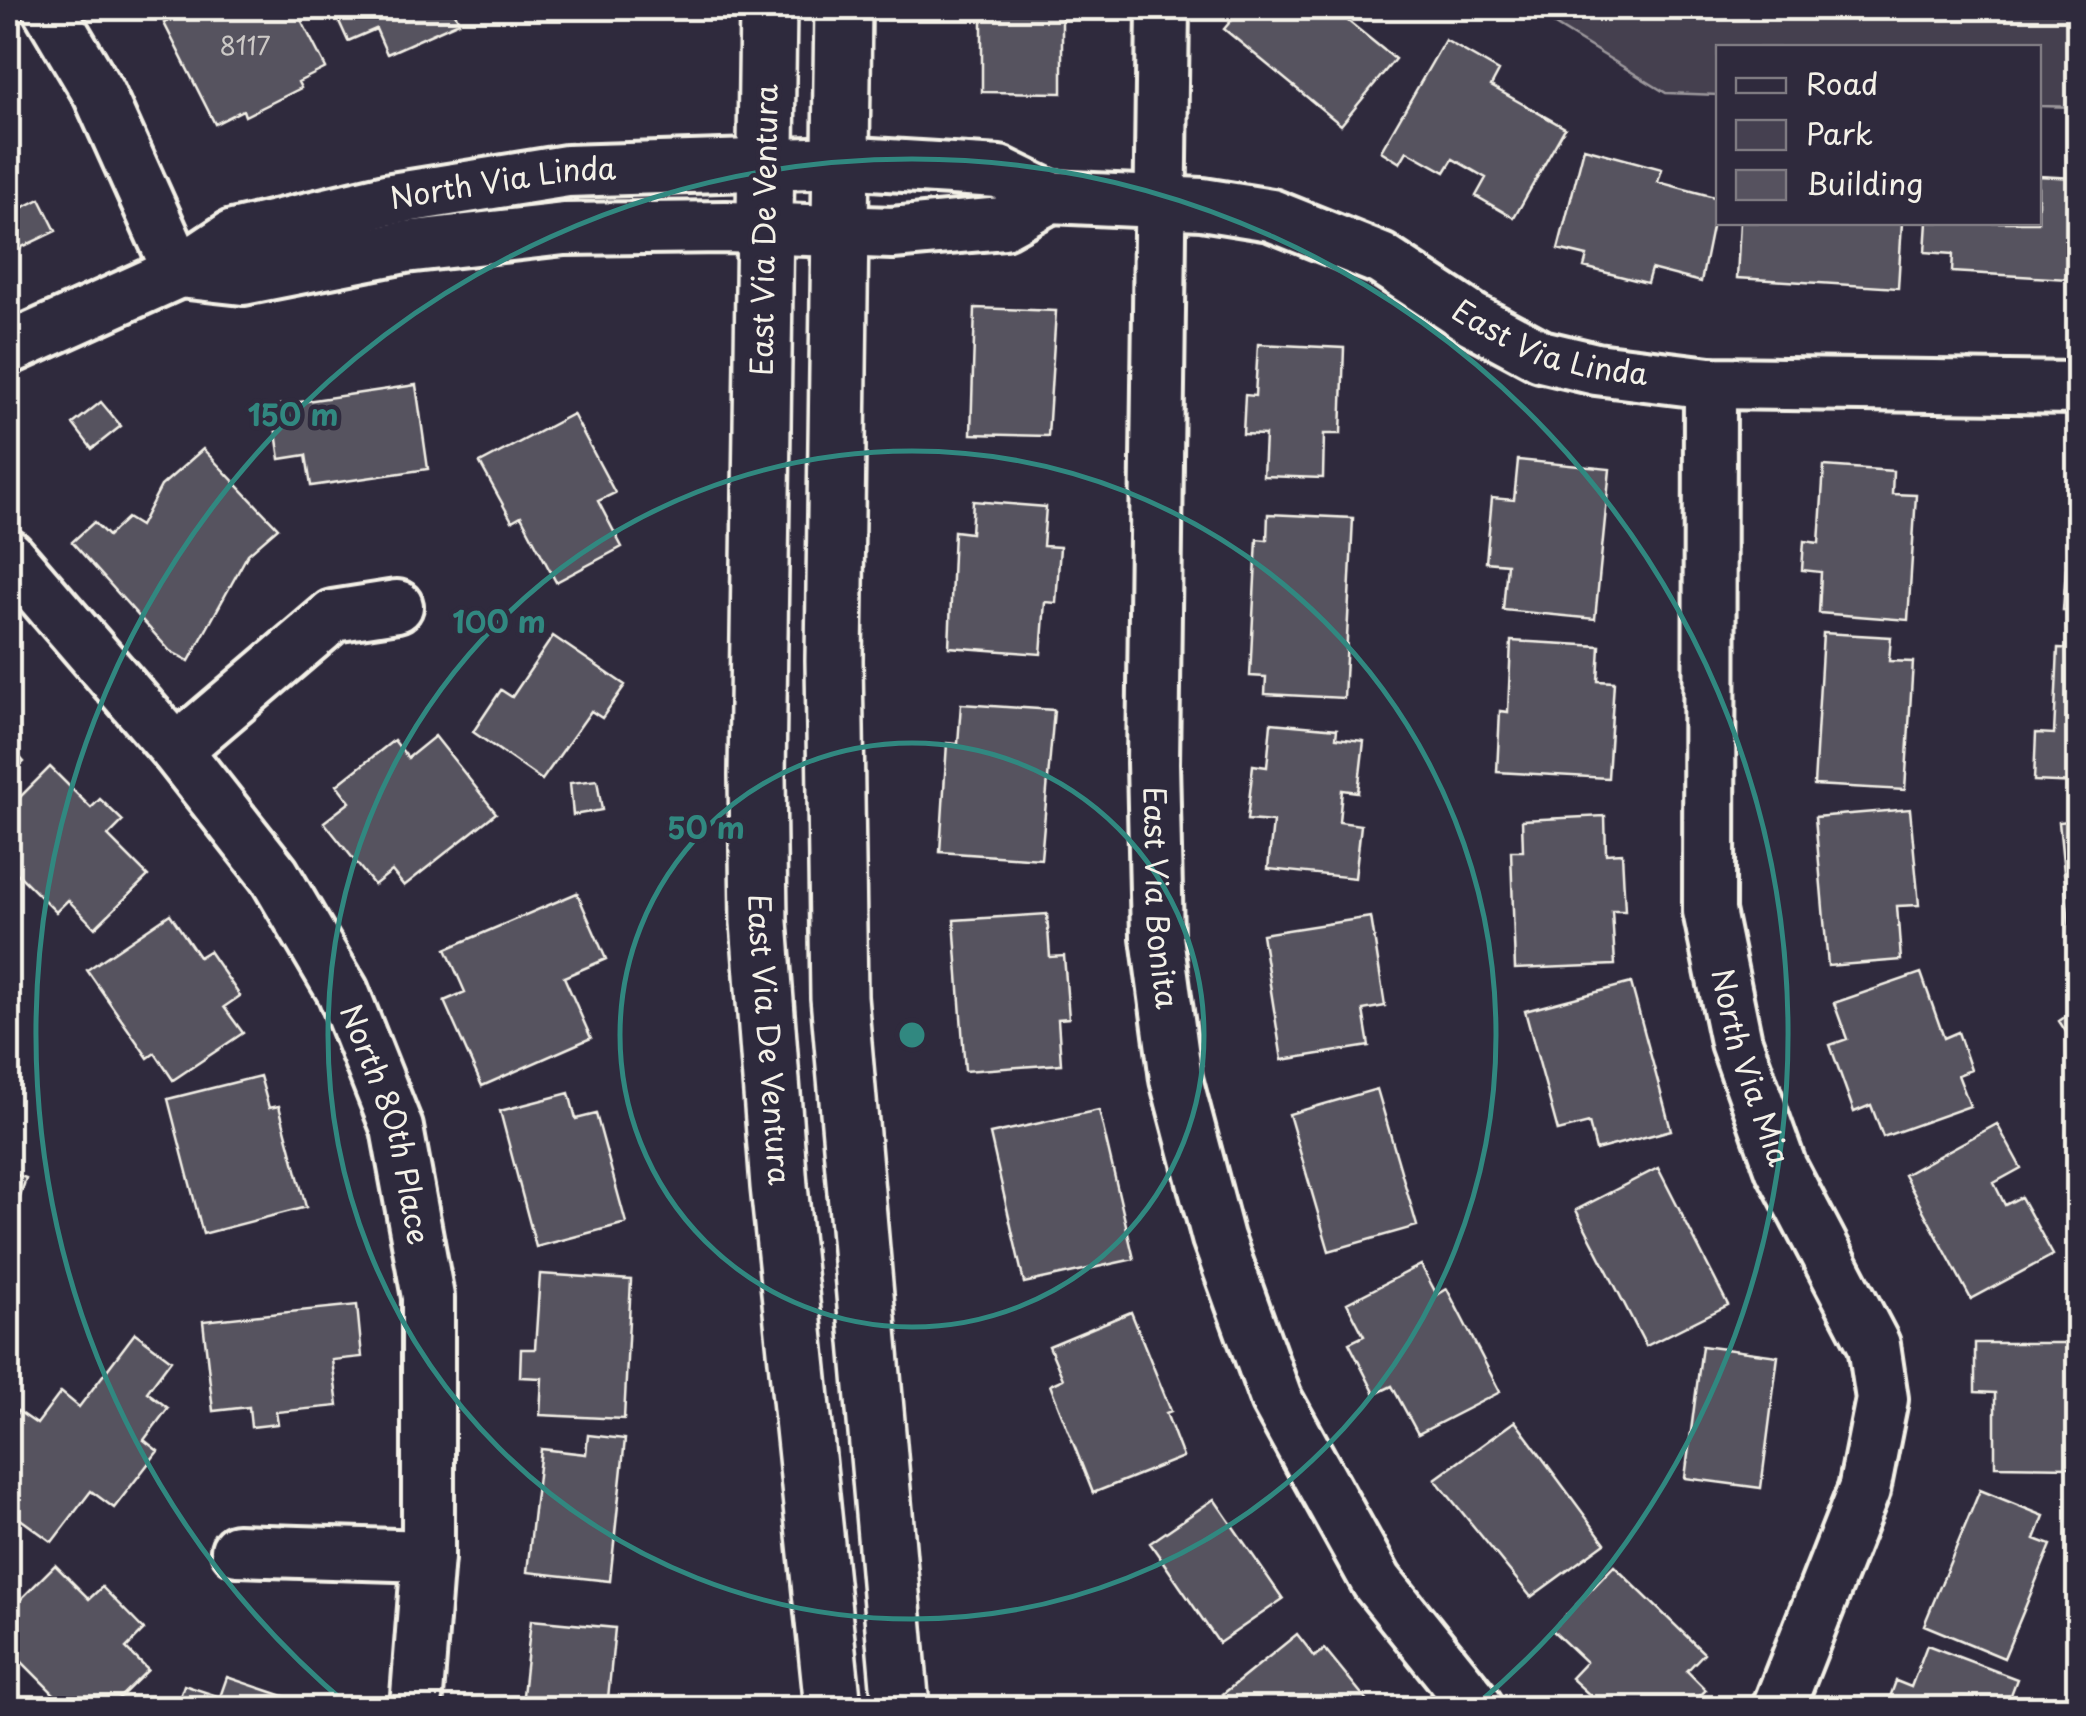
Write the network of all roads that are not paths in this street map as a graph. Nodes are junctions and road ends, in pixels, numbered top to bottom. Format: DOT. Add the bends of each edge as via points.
graph roads {
  1 [pos="48,8"];
  2 [pos="768,8"];
  3 [pos="843,8"];
  4 [pos="1163,8"];
  5 [pos="840,162"];
  6 [pos="766,164"];
  7 [pos="1050,197"];
  8 [pos="1163,201"];
  9 [pos="766,230"];
  10 [pos="838,233"];
  11 [pos="179,272"];
  12 [pos="8,350"];
  13 [pos="1710,383"];
  14 [pos="2078,388"];
  15 [pos="8,555"];
  16 [pos="397,606"];
  17 [pos="176,750"];
  18 [pos="237,1550"];
  19 [pos="428,1556"];
  20 [pos="416,1708"];
  21 [pos="833,1708"];
  22 [pos="901,1708"];
  23 [pos="1478,1708"];
  24 [pos="1778,1708"];
  1 -- 11 [label="street" via="99,94"];
  2 -- 6 [label="main road, East Via De Ventura"];
  3 -- 5 [label="main road"];
  4 -- 8 [label="street, East Via Bonita"];
  5 -- 6 [label="street, North Via Linda"];
  5 -- 7 [label="street, East Via Linda" via="999,172"];
  5 -- 10 [label="main road"];
  6 -- 9 [label="main road, East Via De Ventura"];
  6 -- 11 [label="street, North Via Linda" via="567,171 386,200 233,236"];
  7 -- 8 [label="street, East Via Linda"];
  7 -- 10 [label="street" via="1003,224"];
  8 -- 13 [label="street, East Via Linda" via="1271,214 1325,233 1381,259 1541,356 1596,370"];
  8 -- 23 [label="street, East Via Bonita" via="1153,762 1158,937 1176,1079 1218,1238 1276,1398 1377,1582"];
  9 -- 10 [label="street, North Via Linda"];
  9 -- 11 [label="street, North Via Linda" via="564,230 405,247 243,278"];
  9 -- 21 [label="main road, East Via De Ventura" via="759,922"];
  10 -- 22 [label="main road" via="839,997"];
  11 -- 12 [label="street, North Via Linda"];
  13 -- 14 [label="street, East Via Linda"];
  13 -- 24 [label="street, North Via Mia" via="1709,911 1736,1042 1782,1168 1874,1344 1882,1399 1864,1490"];
  15 -- 17 [label="street, North 80th Place"];
  16 -- 17 [label="street" via="333,616"];
  17 -- 19 [label="street, North 80th Place" via="274,875 344,992 396,1128 428,1297"];
  18 -- 19 [label="street"];
  19 -- 20 [label="street, North 80th Place"];
}
